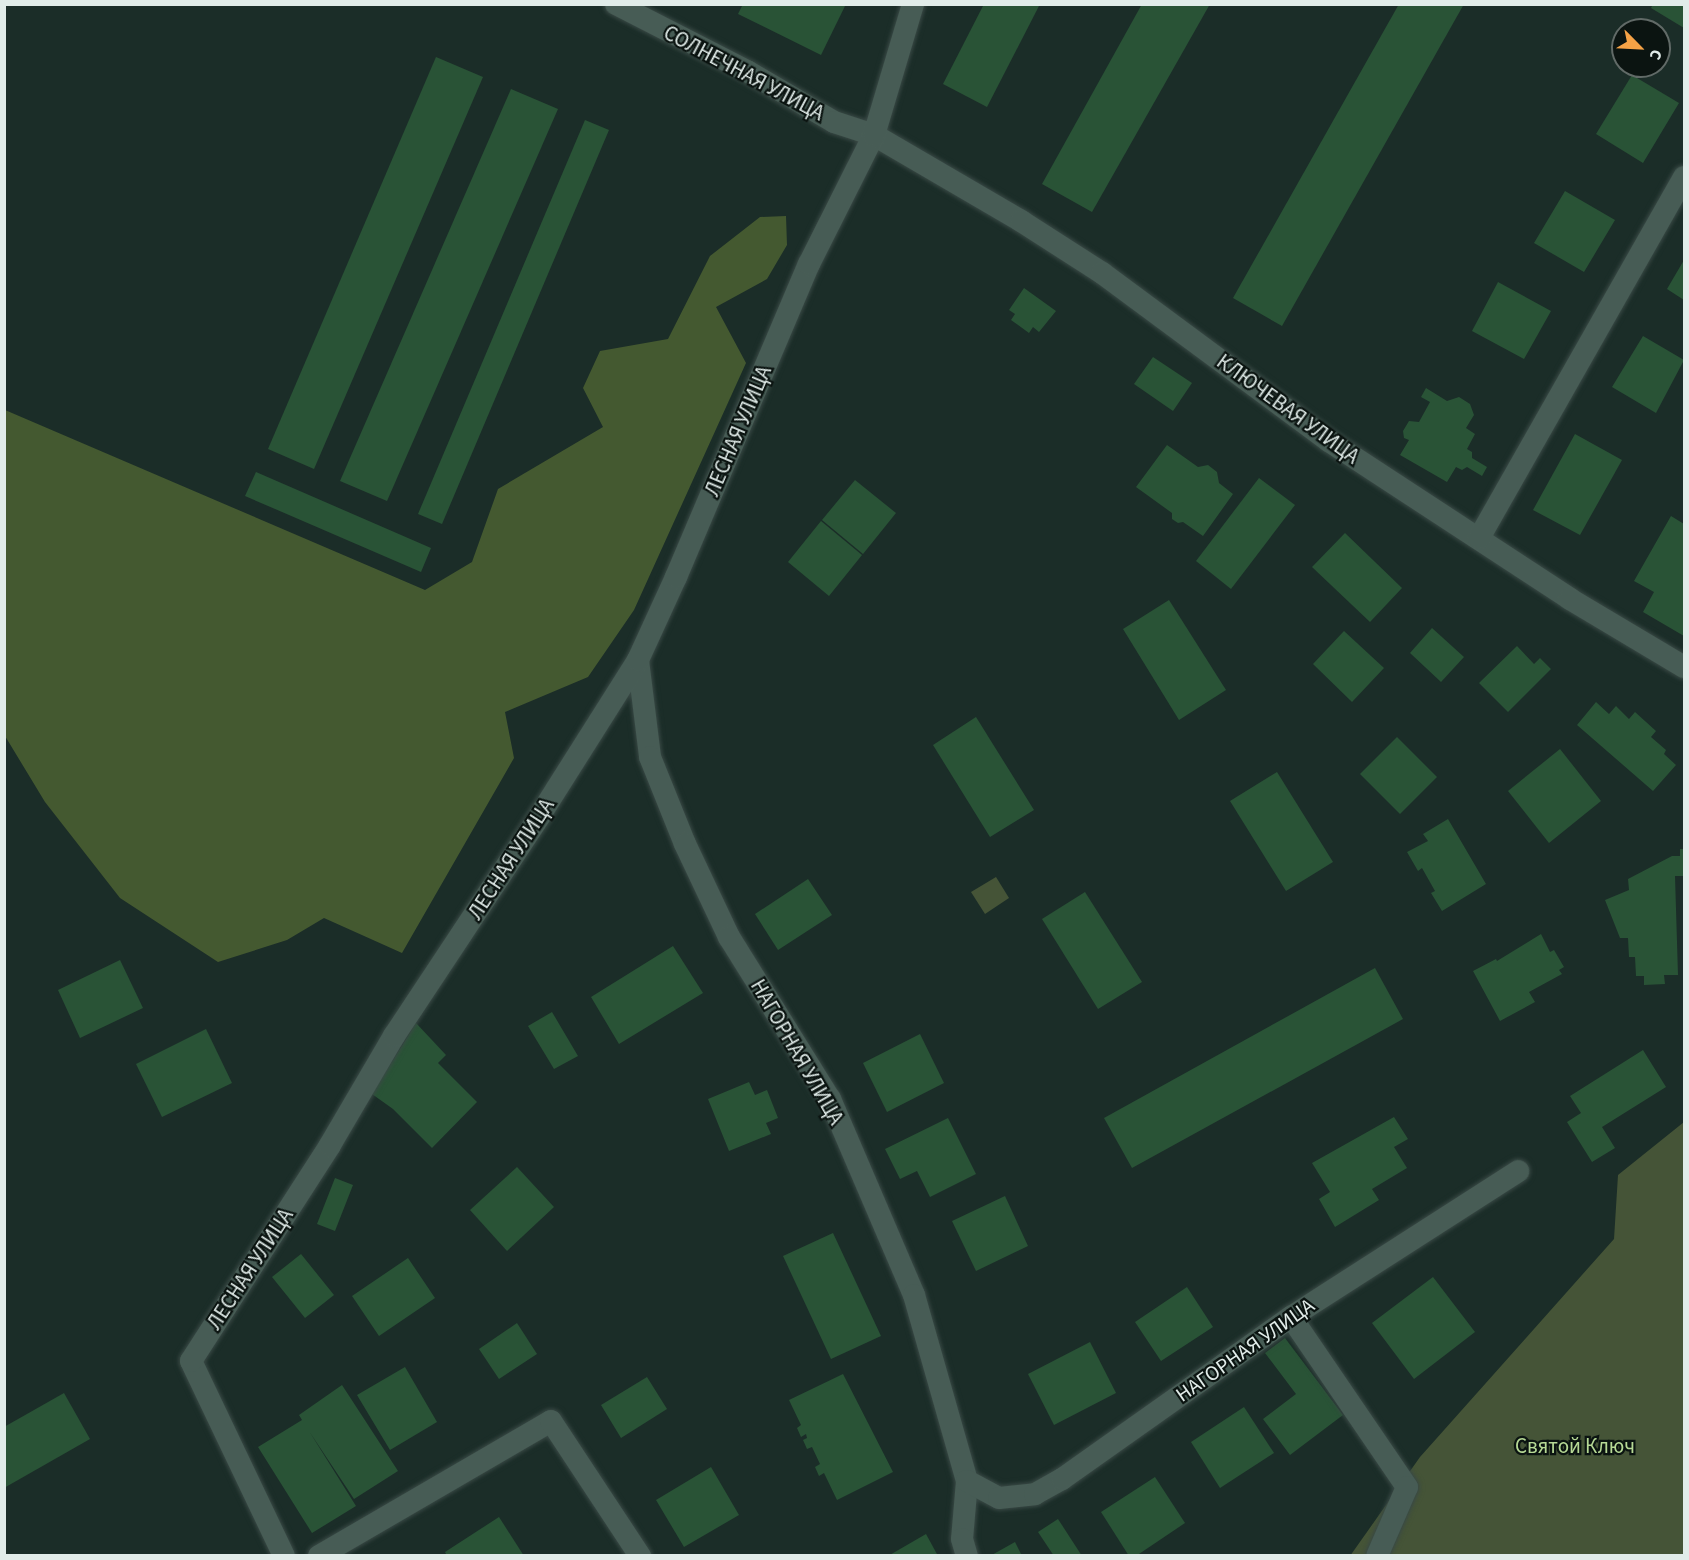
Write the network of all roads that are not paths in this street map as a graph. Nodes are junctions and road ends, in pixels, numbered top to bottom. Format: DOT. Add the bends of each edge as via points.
graph roads {
  1 [pos="616,4"];
  2 [pos="913,4"];
  3 [pos="874,135"];
  4 [pos="1684,177"];
  5 [pos="1102,273"];
  6 [pos="1479,538"];
  7 [pos="638,660"];
  8 [pos="1684,667"];
  9 [pos="1518,1171"];
  10 [pos="1291,1317"];
  11 [pos="968,1481"];
  12 [pos="284,1556"];
  13 [pos="319,1556"];
  14 [pos="640,1556"];
  15 [pos="967,1556"];
  16 [pos="1377,1556"];
  1 -- 3 [label="street, СОЛНЕЧНАЯ УЛИЦА" via="747,71 834,122"];
  2 -- 3 [label="street, ЛЕСНАЯ УЛИЦА"];
  3 -- 5 [label="street, СОЛНЕЧНАЯ УЛИЦА" via="1021,220"];
  3 -- 7 [label="street, ЛЕСНАЯ УЛИЦА" via="809,264"];
  4 -- 6 [label="street"];
  5 -- 6 [label="street, КЛЮЧЕВАЯ УЛИЦА" via="1329,441"];
  6 -- 8 [label="street, КЛЮЧЕВАЯ УЛИЦА" via="1570,599"];
  7 -- 11 [label="street, НАГОРНАЯ УЛИЦА" via="650,757 680,833 729,938 830,1099 914,1295"];
  7 -- 12 [label="street, ЛЕСНАЯ УЛИЦА" via="394,1036 330,1145 191,1361"];
  9 -- 10 [label="street, НАГОРНАЯ УЛИЦА"];
  10 -- 11 [label="street, НАГОРНАЯ УЛИЦА" via="1062,1479 1035,1494 999,1498"];
  10 -- 16 [label="street" via="1407,1487"];
  11 -- 15 [label="street, НАГОРНАЯ УЛИЦА" via="962,1539"];
  13 -- 14 [label="street" via="552,1421"];
}
